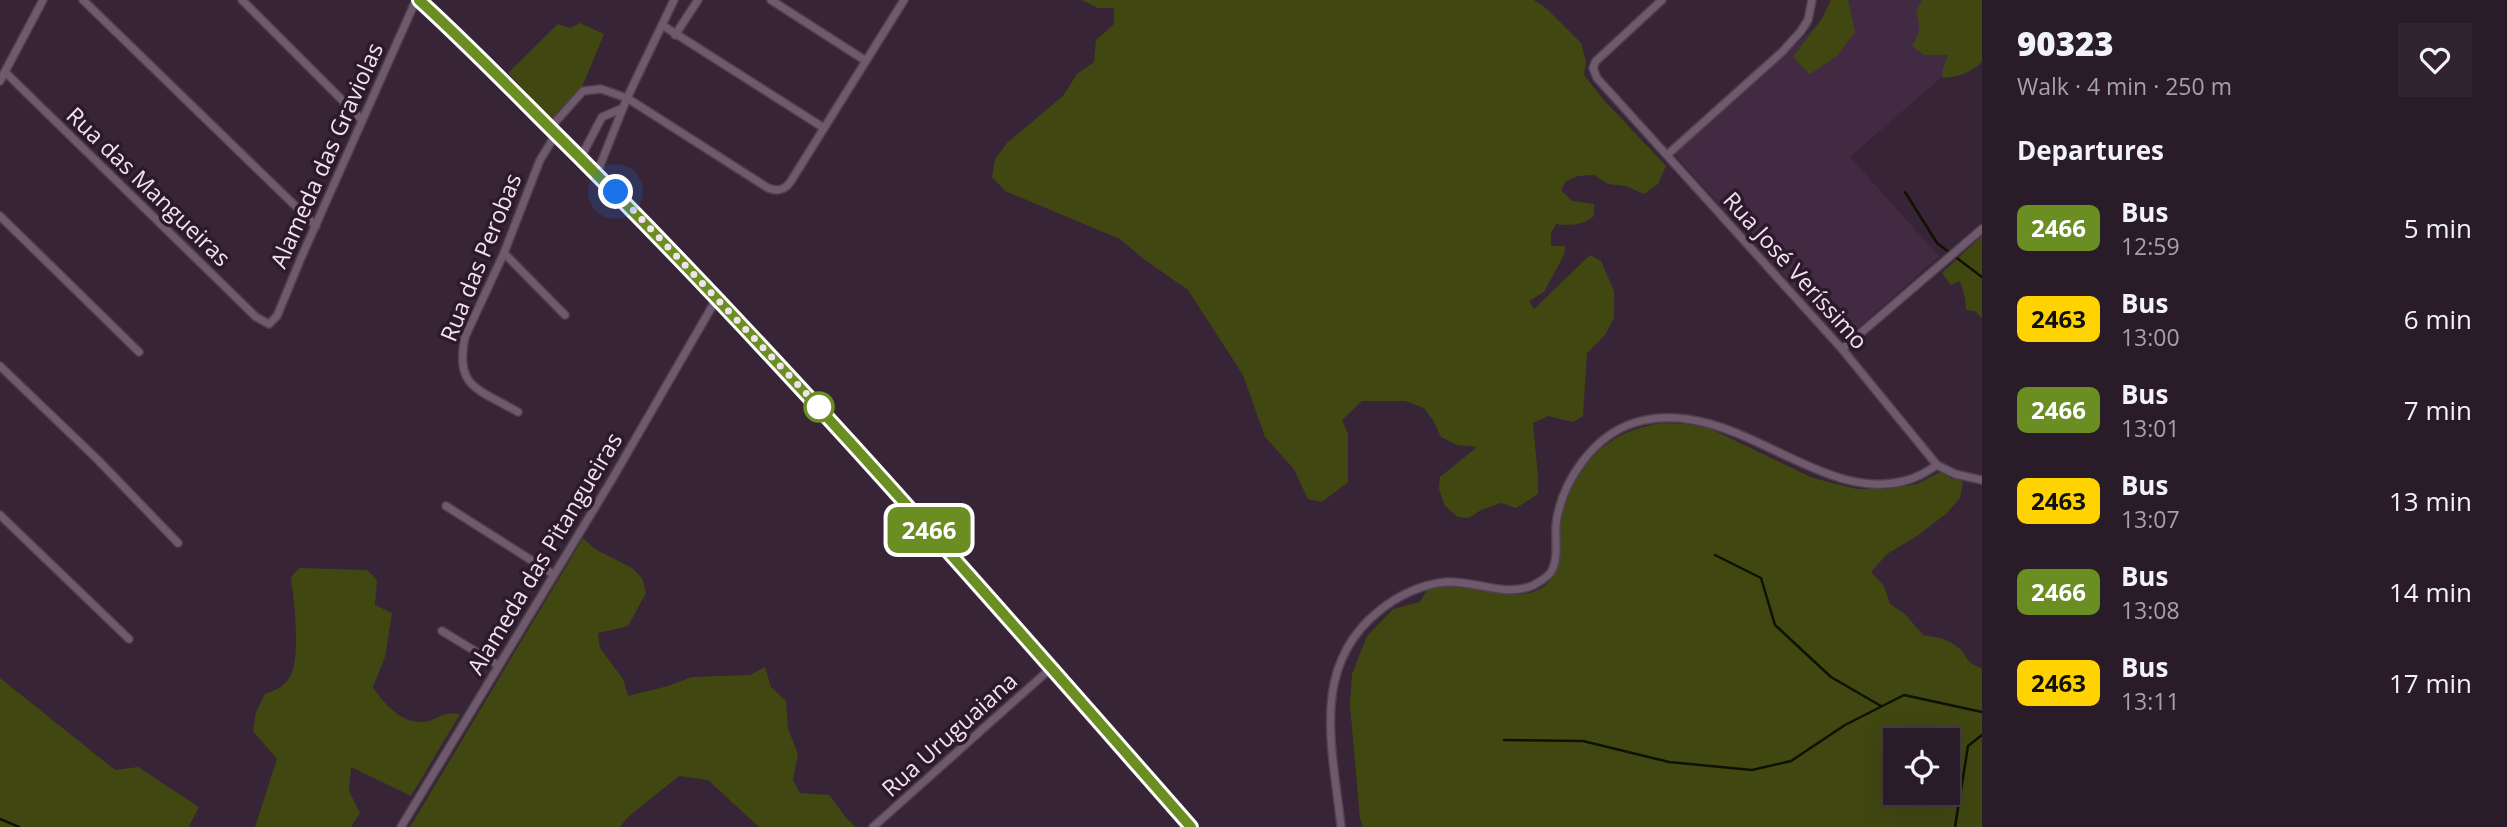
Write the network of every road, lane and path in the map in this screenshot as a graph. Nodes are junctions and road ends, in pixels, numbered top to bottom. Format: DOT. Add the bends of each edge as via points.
graph roads {
  1 [pos="43,0"];
  2 [pos="83,0"];
  3 [pos="242,0"];
  4 [pos="417,0"];
  5 [pos="674,0"];
  6 [pos="698,0"];
  7 [pos="771,0"];
  8 [pos="904,0"];
  9 [pos="1662,0"];
  10 [pos="1812,0"];
  11 [pos="667,14"];
  12 [pos="682,24"];
  13 [pos="662,25"];
  14 [pos="675,34"];
  15 [pos="866,61"];
  16 [pos="5,72"];
  17 [pos="0,81"];
  18 [pos="627,98"];
  19 [pos="623,108"];
  20 [pos="362,120"];
  21 [pos="824,128"];
  22 [pos="553,131"];
  23 [pos="1667,155"];
  24 [pos="581,158"];
  25 [pos="597,173"];
  26 [pos="0,216"];
  27 [pos="316,226"];
  28 [pos="1982,229"];
  29 [pos="504,253"];
  30 [pos="717,298"];
  31 [pos="565,315"];
  32 [pos="269,324"];
  33 [pos="1842,349"];
  34 [pos="139,352"];
  35 [pos="0,366"];
  36 [pos="517,412"];
  37 [pos="1937,465"];
  38 [pos="1982,480"];
  39 [pos="446,506"];
  40 [pos="0,515"];
  41 [pos="178,543"];
  42 [pos="553,574"];
  43 [pos="442,631"];
  44 [pos="129,639"];
  45 [pos="498,665"];
  46 [pos="1050,669"];
  47 [pos="401,827"];
  48 [pos="873,827"];
  49 [pos="1191,827"];
  50 [pos="1341,827"];
  1 -- 16 [label="street"];
  2 -- 27 [label="street"];
  3 -- 20 [label="street"];
  4 -- 20 [label="street, Alameda das Graviolas"];
  4 -- 22 [label="main road"];
  5 -- 11 [label="street"];
  6 -- 12 [label="street"];
  7 -- 15 [label="street"];
  8 -- 15 [label="street"];
  9 -- 23 [label="street, Rua José Veríssimo" via="1593,68 1600,83"];
  10 -- 23 [label="street" via="1808,20 1782,52"];
  11 -- 12 [label="street"];
  11 -- 13 [label="street"];
  12 -- 14 [label="street"];
  13 -- 14 [label="street"];
  13 -- 18 [label="street"];
  14 -- 21 [label="street"];
  15 -- 21 [label="street"];
  16 -- 17 [label="street"];
  16 -- 32 [label="street, Rua das Mangueiras" via="256,317"];
  18 -- 19 [label="street"];
  18 -- 21 [label="street" via="776,190 789,185"];
  18 -- 22 [label="street, Rua das Perobas" via="588,89"];
  19 -- 24 [label="street" via="602,117"];
  19 -- 25 [label="street"];
  20 -- 27 [label="street, Alameda das Graviolas"];
  22 -- 24 [label="main road"];
  22 -- 29 [label="street, Rua das Perobas"];
  23 -- 33 [label="street, Rua José Veríssimo"];
  24 -- 25 [label="main road"];
  25 -- 30 [label="main road"];
  26 -- 34 [label="street"];
  27 -- 32 [label="street, Alameda das Graviolas" via="277,316"];
  28 -- 33 [label="street"];
  29 -- 31 [label="street"];
  29 -- 36 [label="street, Rua das Perobas" via="465,337 460,361 470,383"];
  30 -- 42 [label="street, Alameda das Pitangueiras"];
  30 -- 46 [label="main road" via="849,439"];
  33 -- 37 [label="street, Rua José Veríssimo"];
  35 -- 41 [label="street"];
  37 -- 38 [label="street"];
  37 -- 50 [label="street" via="1904,482 1869,483 1835,477 1766,444 1695,421 1636,422 1615,432 1589,454 1568,486 1558,511 1551,572 1542,580 1508,590 1463,582 1424,587 1386,605 1354,634 1331,688"];
  39 -- 42 [label="street"];
  40 -- 44 [label="street"];
  42 -- 45 [label="street, Alameda das Pitangueiras"];
  43 -- 45 [label="street"];
  45 -- 47 [label="street, Alameda das Pitangueiras"];
  46 -- 48 [label="street, Rua Uruguaiana"];
  46 -- 49 [label="main road"];
}
